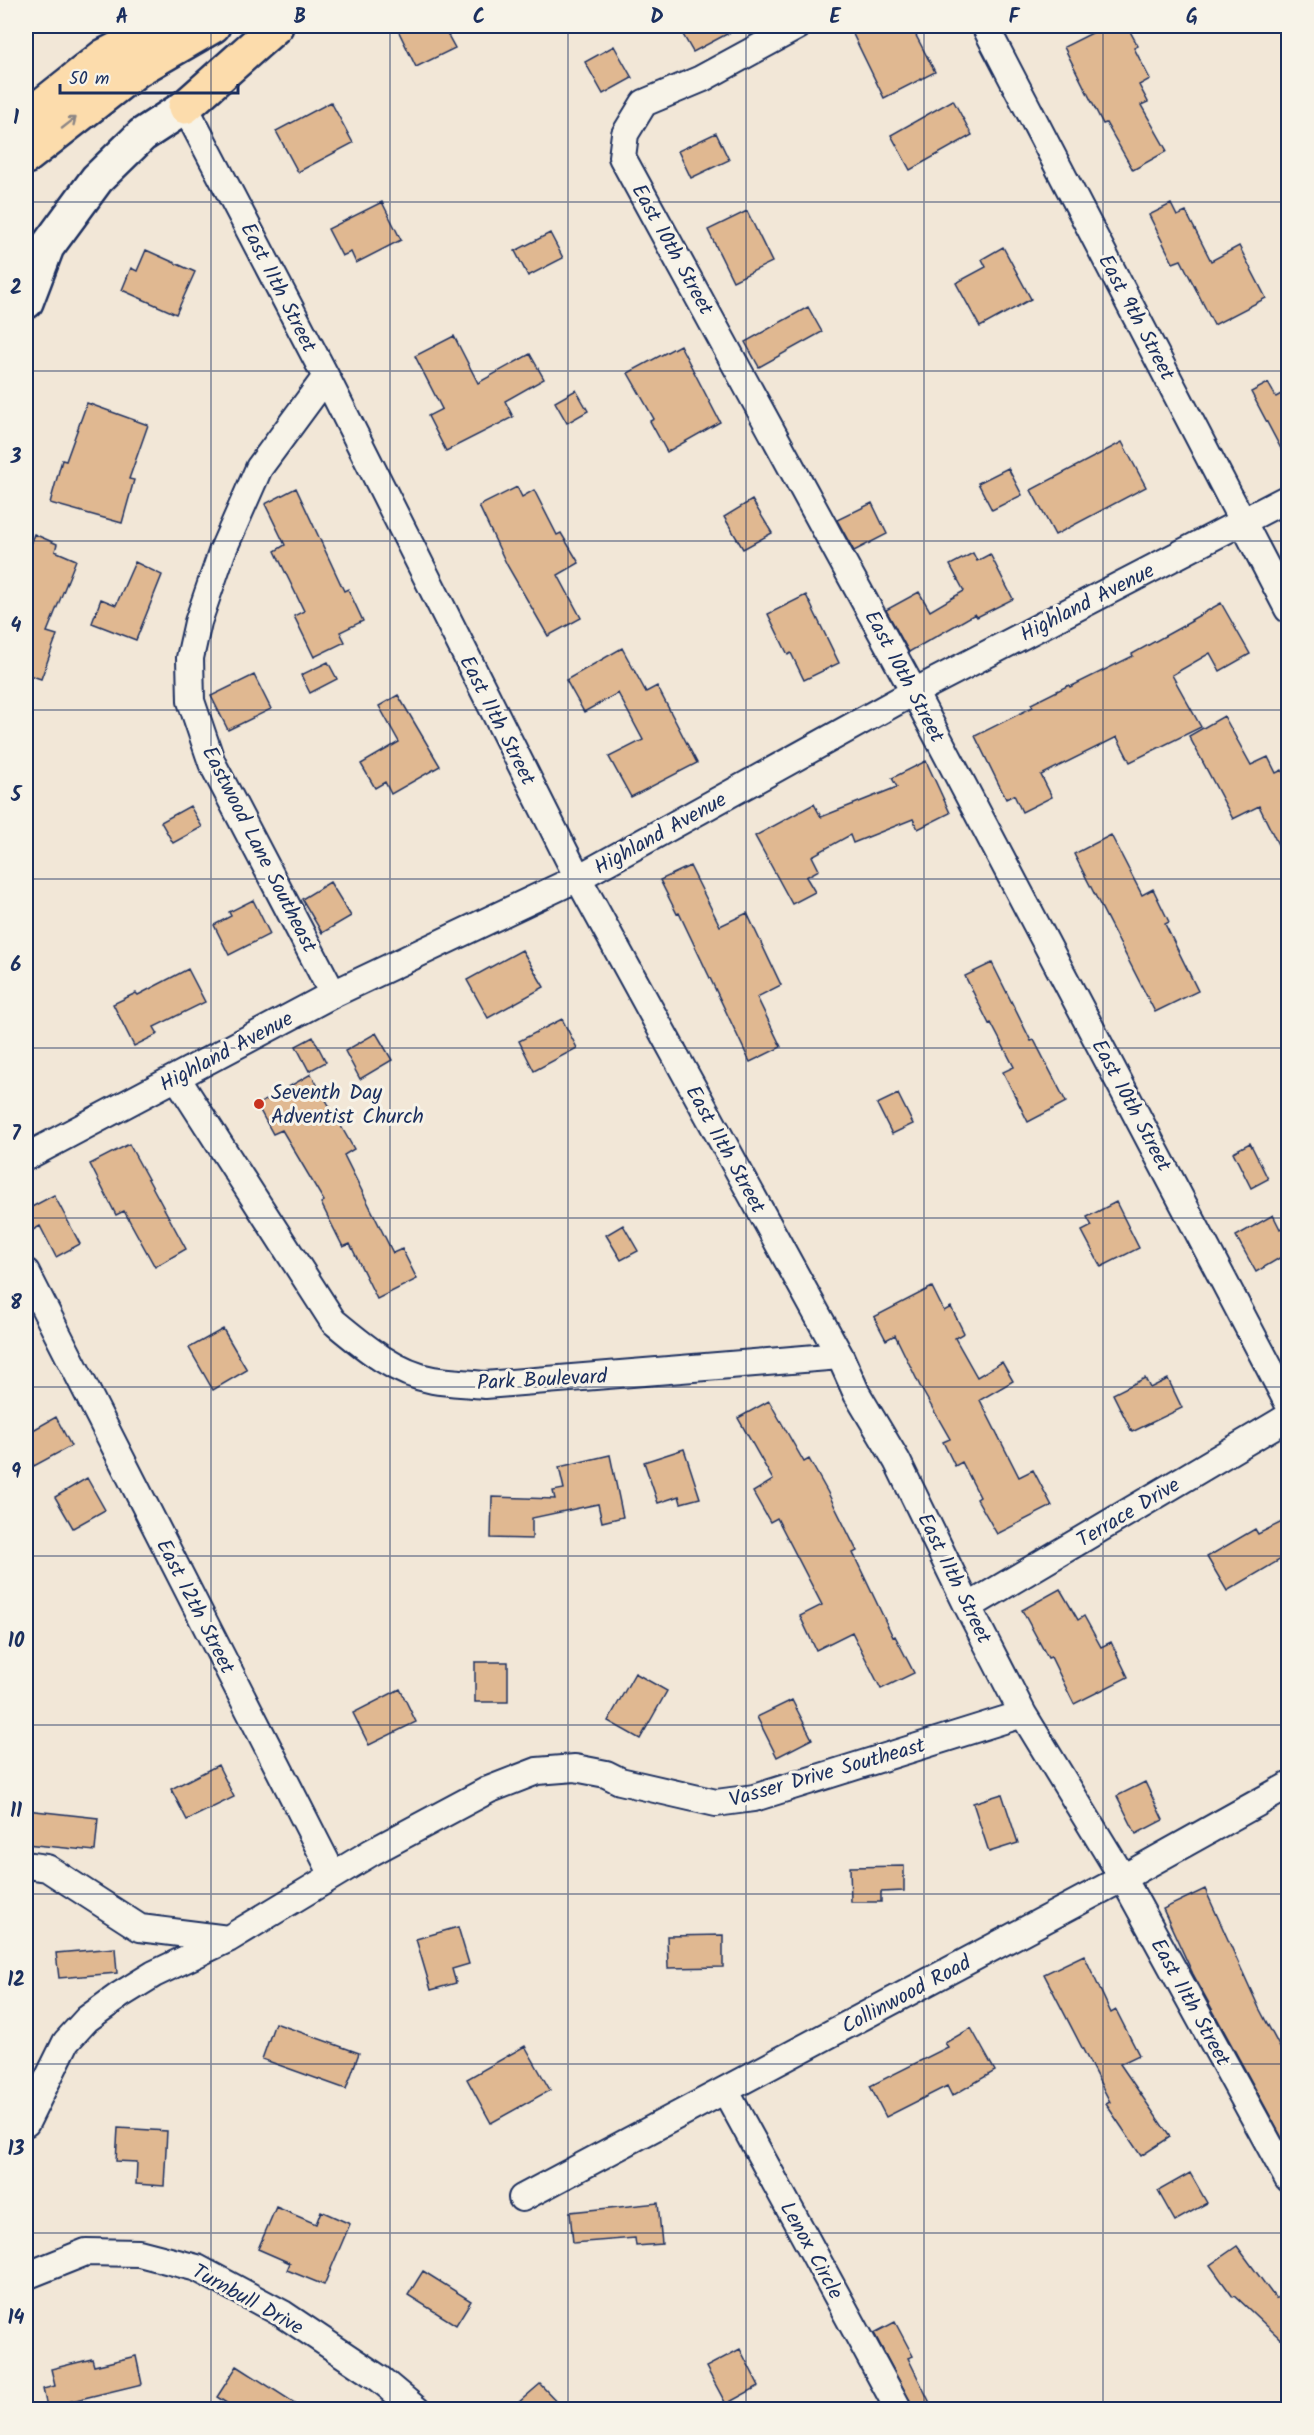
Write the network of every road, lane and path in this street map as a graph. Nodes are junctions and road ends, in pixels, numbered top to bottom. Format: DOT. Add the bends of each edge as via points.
graph roads {
  1 [pos="163,26"];
  2 [pos="213,26"];
  3 [pos="276,26"];
  4 [pos="798,26"];
  5 [pos="985,26"];
  6 [pos="185,107"];
  7 [pos="26,118"];
  8 [pos="26,157"];
  9 [pos="26,302"];
  10 [pos="326,377"];
  11 [pos="1288,498"];
  12 [pos="1243,521"];
  13 [pos="1288,609"];
  14 [pos="914,692"];
  15 [pos="578,878"];
  16 [pos="333,994"];
  17 [pos="177,1078"];
  18 [pos="26,1157"];
  19 [pos="26,1272"];
  20 [pos="840,1356"];
  21 [pos="1288,1403"];
  22 [pos="1288,1417"];
  23 [pos="968,1607"];
  24 [pos="1023,1714"];
  25 [pos="1288,1786"];
  26 [pos="26,1865"];
  27 [pos="333,1875"];
  28 [pos="1123,1878"];
  29 [pos="228,1939"];
  30 [pos="725,2090"];
  31 [pos="26,2123"];
  32 [pos="1288,2180"];
  33 [pos="522,2198"];
  34 [pos="26,2276"];
  35 [pos="417,2409"];
  36 [pos="899,2409"];
  1 -- 7 [label="main road" via="104,56"];
  8 -- 2 [label="main road, one-way" via="137,70"];
  3 -- 6 [label="main road"];
  4 -- 14 [label="street, East 10th Street" via="701,79 644,103 625,134 622,157"];
  5 -- 12 [label="street, East 9th Street"];
  6 -- 9 [label="main road" via="142,135 97,179 47,247"];
  6 -- 10 [label="street, East 11th Street"];
  10 -- 15 [label="street, East 11th Street"];
  10 -- 16 [label="street, Eastwood Lane Southeast" via="259,468 222,552 190,658 191,701 212,763"];
  11 -- 12 [label="street, Highland Avenue"];
  12 -- 13 [label="street, East 9th Street"];
  12 -- 14 [label="street, Highland Avenue"];
  14 -- 15 [label="street, Highland Avenue"];
  14 -- 21 [label="street, East 10th Street"];
  15 -- 16 [label="street, Highland Avenue"];
  15 -- 20 [label="street, East 11th Street"];
  16 -- 17 [label="street, Highland Avenue"];
  17 -- 18 [label="street, Highland Avenue"];
  17 -- 20 [label="street, Park Boulevard" via="333,1321 366,1349 397,1367 431,1380 485,1385"];
  19 -- 27 [label="street, East 12th Street"];
  20 -- 23 [label="street, East 11th Street" via="857,1394 897,1461"];
  22 -- 23 [label="street, Terrace Drive"];
  23 -- 24 [label="street, East 11th Street"];
  24 -- 27 [label="street, Vasser Drive Southeast" via="754,1798 716,1803 575,1768 537,1771 488,1790"];
  24 -- 28 [label="street, East 11th Street"];
  25 -- 28 [label="street, Collinwood Road"];
  26 -- 29 [label="street" via="47,1868 140,1928"];
  27 -- 29 [label="street"];
  28 -- 30 [label="street, Collinwood Road"];
  28 -- 32 [label="street, East 11th Street"];
  29 -- 31 [label="street" via="154,1974 87,2019 66,2042"];
  30 -- 33 [label="street, Collinwood Road"];
  30 -- 36 [label="street, Lenox Circle"];
  34 -- 35 [label="street, Turnbull Drive" via="86,2252 139,2253 197,2268 282,2314 380,2379"];
}
